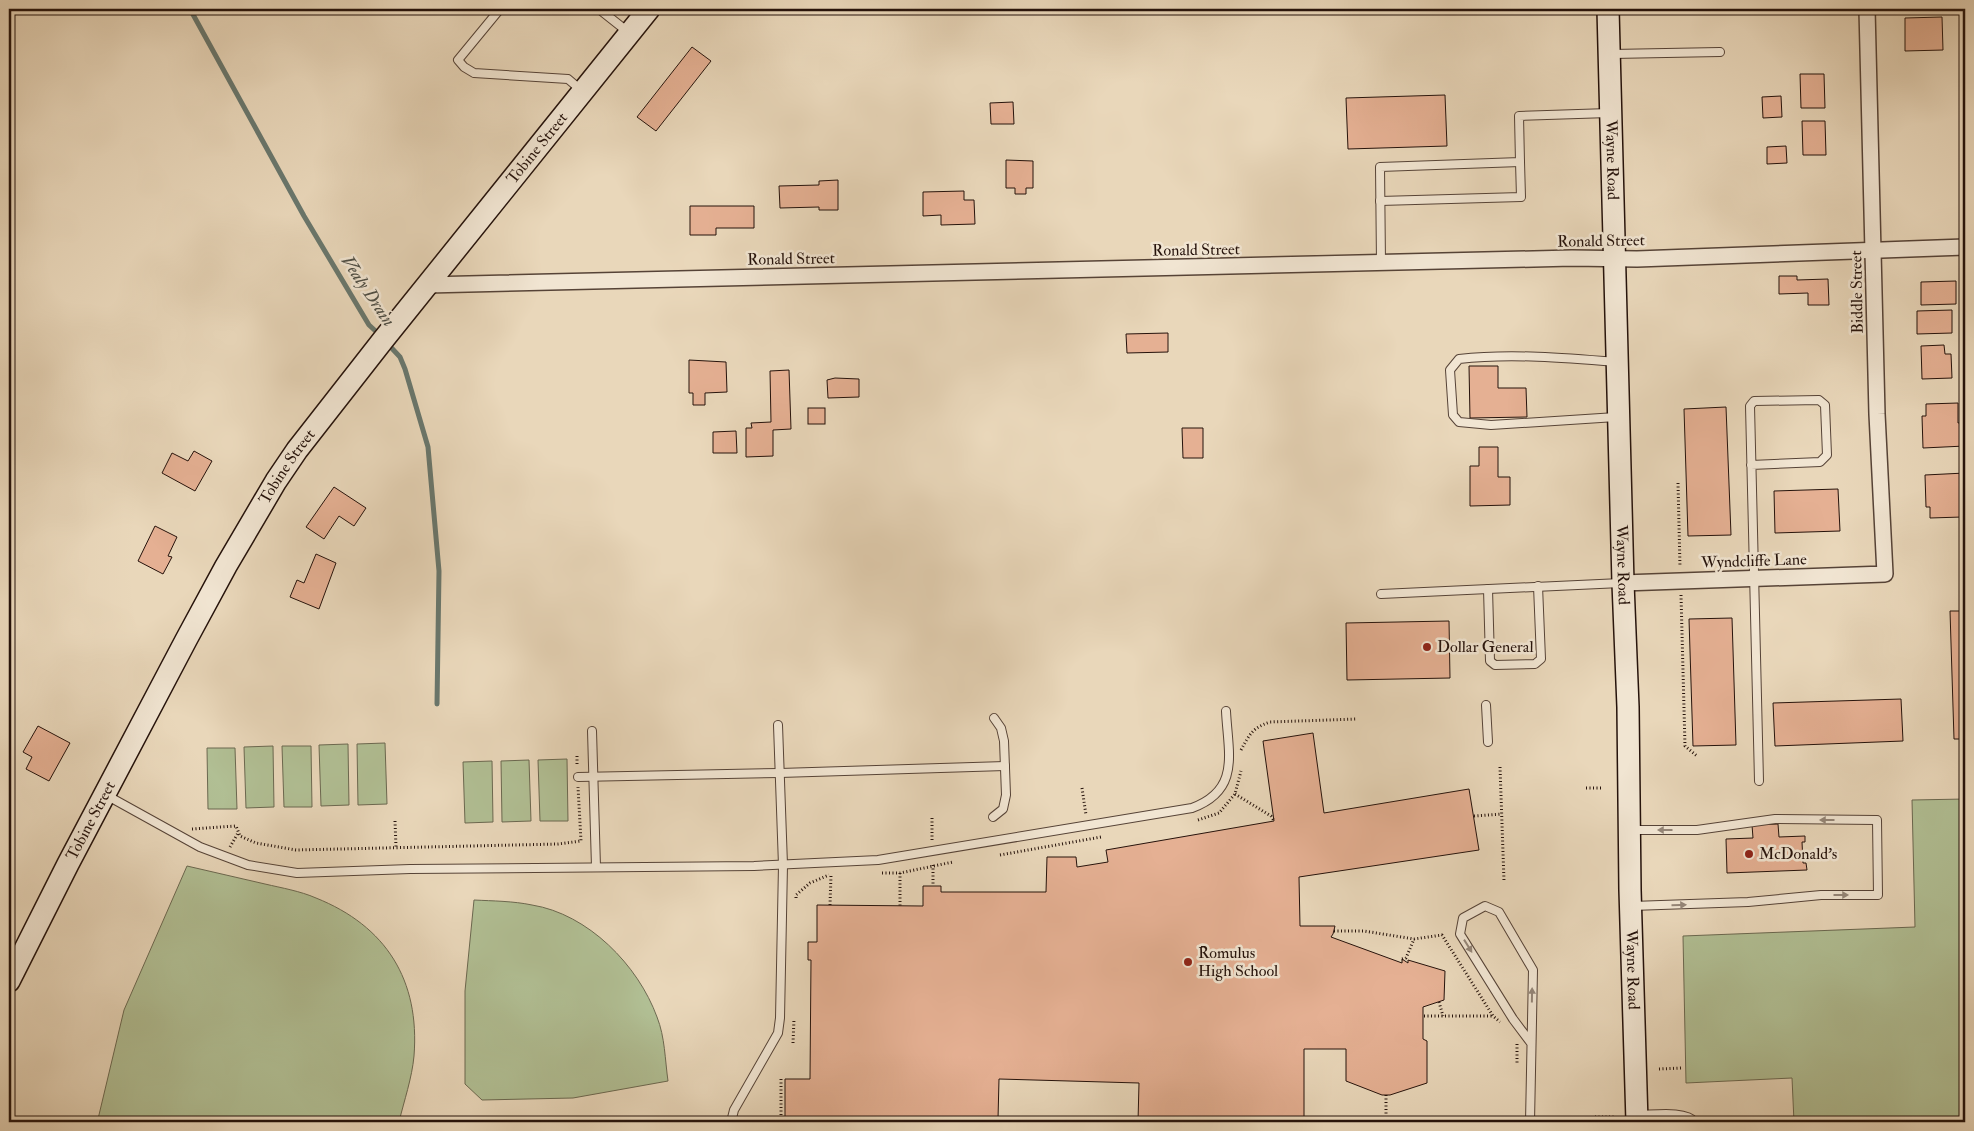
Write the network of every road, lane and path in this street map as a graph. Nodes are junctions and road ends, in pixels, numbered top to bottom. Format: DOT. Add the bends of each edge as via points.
graph roads {
  1 [pos="500,9"];
  2 [pos="599,9"];
  3 [pos="649,9"];
  4 [pos="1608,9"];
  5 [pos="1867,9"];
  6 [pos="630,33"];
  7 [pos="1720,52"];
  8 [pos="1610,54"];
  9 [pos="583,92"];
  10 [pos="1611,113"];
  11 [pos="1520,162"];
  12 [pos="1380,201"];
  13 [pos="1965,247"];
  14 [pos="1873,250"];
  15 [pos="1615,258"];
  16 [pos="1381,263"];
  17 [pos="427,285"];
  18 [pos="1618,362"];
  19 [pos="1619,417"];
  20 [pos="1751,465"];
  21 [pos="1678,483"];
  22 [pos="1680,567"];
  23 [pos="1885,574"];
  24 [pos="1753,579"];
  25 [pos="1623,583"];
  26 [pos="1538,586"];
  27 [pos="1488,589"];
  28 [pos="1680,589"];
  29 [pos="1381,594"];
  30 [pos="1486,705"];
  31 [pos="1226,711"];
  32 [pos="994,718"];
  33 [pos="1357,719"];
  34 [pos="778,725"];
  35 [pos="592,731"];
  36 [pos="1488,742"];
  37 [pos="577,756"];
  38 [pos="1697,756"];
  39 [pos="1241,758"];
  40 [pos="1005,766"];
  41 [pos="1241,767"];
  42 [pos="1500,767"];
  43 [pos="780,773"];
  44 [pos="578,777"];
  45 [pos="593,777"];
  46 [pos="1759,781"];
  47 [pos="1082,788"];
  48 [pos="1586,788"];
  49 [pos="1603,788"];
  50 [pos="1235,794"];
  51 [pos="104,795"];
  52 [pos="1086,814"];
  53 [pos="1502,814"];
  54 [pos="1474,816"];
  55 [pos="993,817"];
  56 [pos="932,818"];
  57 [pos="1197,820"];
  58 [pos="395,821"];
  59 [pos="1274,821"];
  60 [pos="192,829"];
  61 [pos="1629,830"];
  62 [pos="1109,836"];
  63 [pos="932,841"];
  64 [pos="396,847"];
  65 [pos="1000,855"];
  66 [pos="933,860"];
  67 [pos="953,862"];
  68 [pos="783,865"];
  69 [pos="933,866"];
  70 [pos="596,867"];
  71 [pos="880,873"];
  72 [pos="900,873"];
  73 [pos="840,874"];
  74 [pos="831,875"];
  75 [pos="1504,881"];
  76 [pos="933,886"];
  77 [pos="794,905"];
  78 [pos="830,905"];
  79 [pos="900,906"];
  80 [pos="1630,906"];
  81 [pos="1334,932"];
  82 [pos="1414,939"];
  83 [pos="1402,959"];
  84 [pos="9,981"];
  85 [pos="1439,1002"];
  86 [pos="794,1014"];
  87 [pos="1424,1016"];
  88 [pos="1443,1016"];
  89 [pos="1493,1016"];
  90 [pos="1504,1026"];
  91 [pos="1516,1036"];
  92 [pos="793,1043"];
  93 [pos="1532,1043"];
  94 [pos="1682,1068"];
  95 [pos="1659,1069"];
  96 [pos="1518,1073"];
  97 [pos="781,1080"];
  98 [pos="1386,1094"];
  99 [pos="1595,1116"];
  100 [pos="1386,1117"];
  101 [pos="1615,1117"];
  102 [pos="1636,1119"];
  103 [pos="731,1122"];
  104 [pos="781,1122"];
  105 [pos="1530,1122"];
  106 [pos="1695,1122"];
  1 -- 9 [label="lane" via="458,60 464,67 474,73 568,79"];
  2 -- 6 [label="lane"];
  3 -- 6 [label="street, Tobine Street"];
  4 -- 8 [label="street, Wayne Road"];
  5 -- 14 [label="street, Biddle Street"];
  6 -- 9 [label="street, Tobine Street"];
  7 -- 8 [label="lane"];
  8 -- 10 [label="street, Wayne Road"];
  9 -- 17 [label="street, Tobine Street"];
  10 -- 11 [label="lane" via="1519,116"];
  10 -- 15 [label="street, Wayne Road"];
  11 -- 12 [label="lane" via="1380,167"];
  11 -- 12 [label="lane" via="1521,197"];
  12 -- 16 [label="lane"];
  13 -- 14 [label="street, Ronald Street"];
  14 -- 15 [label="street, Ronald Street"];
  14 -- 23 [label="street, Biddle Street"];
  15 -- 16 [label="street, Ronald Street"];
  15 -- 18 [label="street, Wayne Road"];
  16 -- 17 [label="street, Ronald Street"];
  17 -- 51 [label="street, Tobine Street" via="276,481 226,566"];
  18 -- 19 [label="street, Wayne Road"];
  18 -- 19 [label="lane" via="1486,356 1459,359 1450,370 1453,415 1460,422 1491,425"];
  19 -- 25 [label="street, Wayne Road"];
  20 -- 20 [label="lane" via="1750,406 1754,401 1819,400 1826,405 1827,455 1820,462"];
  20 -- 24 [label="lane"];
  21 -- 22 [label="path"];
  23 -- 24 [label="street, Wyndcliffe Lane"];
  24 -- 25 [label="street, Wyndcliffe Lane"];
  24 -- 46 [label="lane"];
  25 -- 26 [label="lane"];
  25 -- 61 [label="street, Wayne Road"];
  26 -- 27 [label="lane"];
  26 -- 27 [label="lane" via="1541,659 1535,664 1495,665 1490,660"];
  27 -- 29 [label="lane"];
  28 -- 38 [label="path" via="1685,746"];
  30 -- 36 [label="lane"];
  31 -- 68 [label="lane" via="1228,775 1220,790 1206,802 1192,808 878,860"];
  32 -- 40 [label="lane" via="1004,741"];
  33 -- 39 [label="path" via="1270,722 1258,726 1250,733 1241,750"];
  34 -- 43 [label="lane"];
  35 -- 45 [label="lane"];
  37 -- 44 [label="path"];
  40 -- 43 [label="lane"];
  40 -- 55 [label="lane" via="1003,809"];
  41 -- 50 [label="path"];
  42 -- 53 [label="path"];
  43 -- 45 [label="lane"];
  43 -- 68 [label="lane"];
  44 -- 45 [label="lane"];
  44 -- 64 [label="path" via="581,841"];
  45 -- 70 [label="lane"];
  47 -- 52 [label="path"];
  48 -- 49 [label="path"];
  50 -- 57 [label="path" via="1219,813"];
  50 -- 59 [label="path"];
  51 -- 70 [label="lane" via="200,847 248,865 297,873"];
  51 -- 84 [label="street, Tobine Street"];
  53 -- 54 [label="path"];
  53 -- 75 [label="path"];
  56 -- 63 [label="path"];
  58 -- 64 [label="path"];
  60 -- 64 [label="path" via="236,826 240,836 256,843 296,850"];
  61 -- 80 [label="street, Wayne Road"];
  80 -- 61 [label="lane, one-way" via="1748,902 1821,895 1878,895 1878,886 1877,820 1775,819 1697,830"];
  62 -- 65 [label="path"];
  66 -- 69 [label="path"];
  67 -- 69 [label="path"];
  68 -- 70 [label="lane"];
  68 -- 103 [label="lane" via="778,1033 734,1110"];
  69 -- 72 [label="path"];
  69 -- 76 [label="path"];
  71 -- 72 [label="path"];
  72 -- 79 [label="path"];
  73 -- 74 [label="path"];
  74 -- 77 [label="path" via="810,883 796,895"];
  74 -- 78 [label="path"];
  80 -- 102 [label="street, Wayne Road"];
  81 -- 82 [label="path" via="1364,932"];
  82 -- 83 [label="path" via="1406,958"];
  82 -- 89 [label="path" via="1442,935"];
  85 -- 88 [label="path"];
  86 -- 92 [label="path"];
  87 -- 88 [label="path"];
  88 -- 89 [label="path"];
  89 -- 90 [label="path"];
  91 -- 96 [label="path"];
  93 -- 93 [label="lane, one-way" via="1533,970 1499,912 1485,906 1463,918 1460,934 1513,1019"];
  93 -- 105 [label="lane"];
  94 -- 95 [label="path"];
  97 -- 104 [label="path"];
  98 -- 100 [label="path"];
  99 -- 101 [label="path"];
  102 -- 106 [label="lane" via="1683,1114"];
}
